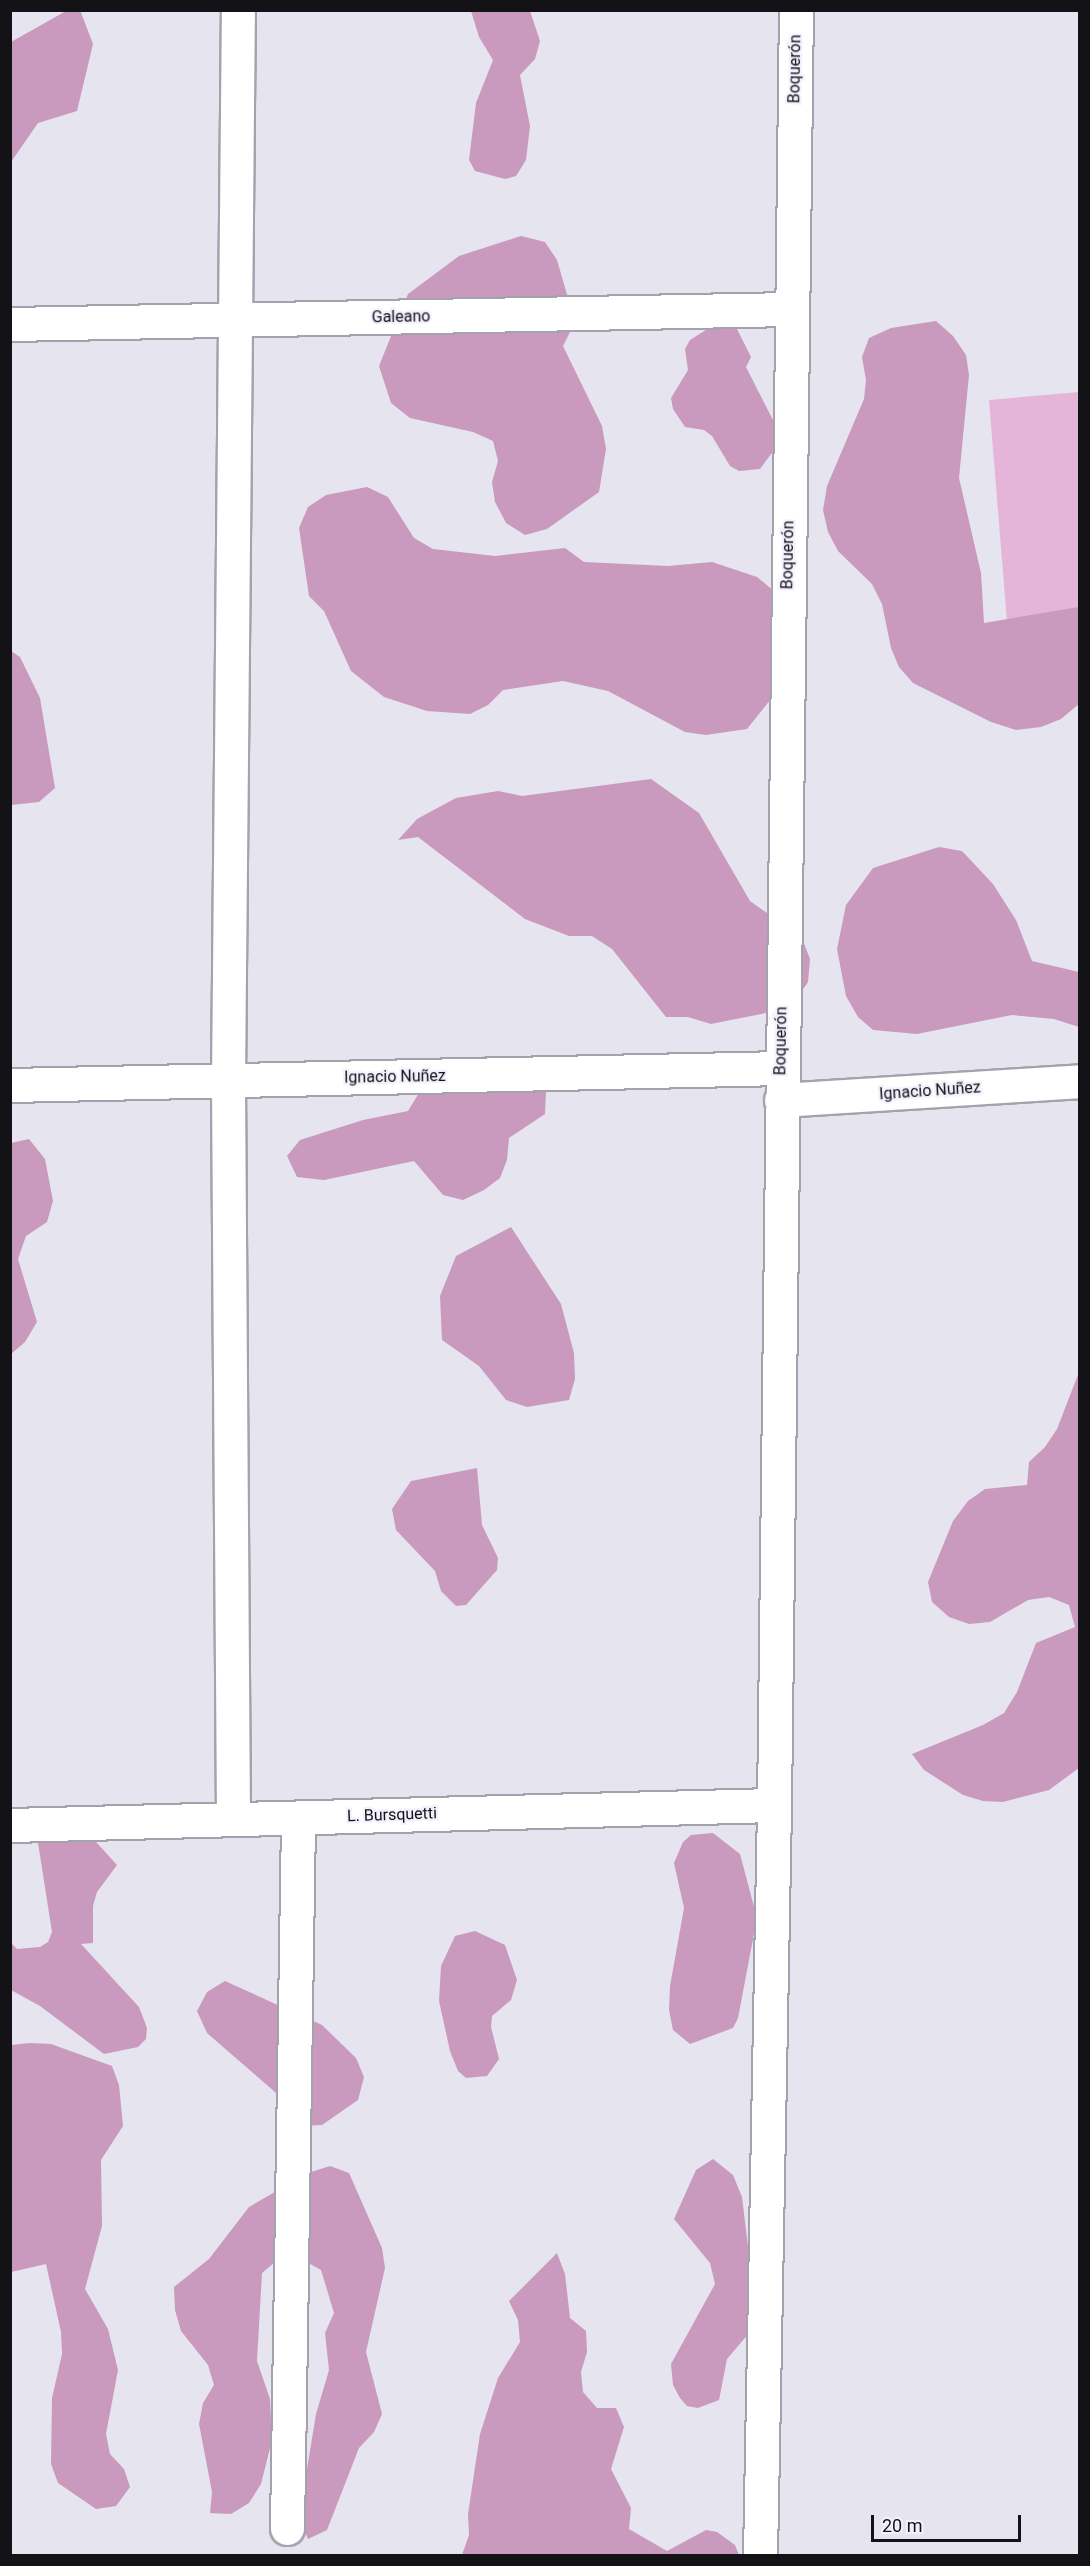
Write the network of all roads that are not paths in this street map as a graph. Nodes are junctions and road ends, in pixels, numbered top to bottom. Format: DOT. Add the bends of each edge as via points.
graph roads {
  1 [pos="238,10"];
  2 [pos="796,10"];
  3 [pos="792,309"];
  4 [pos="237,320"];
  5 [pos="10,324"];
  6 [pos="780,1068"];
  7 [pos="228,1081"];
  8 [pos="1080,1081"];
  9 [pos="10,1086"];
  10 [pos="781,1100"];
  11 [pos="774,1805"];
  12 [pos="298,1818"];
  13 [pos="233,1819"];
  14 [pos="10,1825"];
  15 [pos="287,2528"];
  16 [pos="760,2556"];
  1 -- 4 [label="street"];
  2 -- 3 [label="street, Boquerón"];
  3 -- 4 [label="street, Galeano"];
  3 -- 6 [label="street, Boquerón"];
  4 -- 5 [label="street, Galeano"];
  4 -- 7 [label="street"];
  6 -- 7 [label="street, Ignacio Nuñez"];
  6 -- 10 [label="street, Boquerón"];
  7 -- 9 [label="street, Ignacio Nuñez"];
  7 -- 13 [label="street"];
  8 -- 10 [label="street, Ignacio Nuñez"];
  10 -- 11 [label="street, Boquerón"];
  11 -- 12 [label="street, L. Bursquetti"];
  11 -- 16 [label="street, Boquerón"];
  12 -- 13 [label="street, L. Bursquetti"];
  12 -- 15 [label="street"];
  13 -- 14 [label="street, L. Bursquetti"];
}
